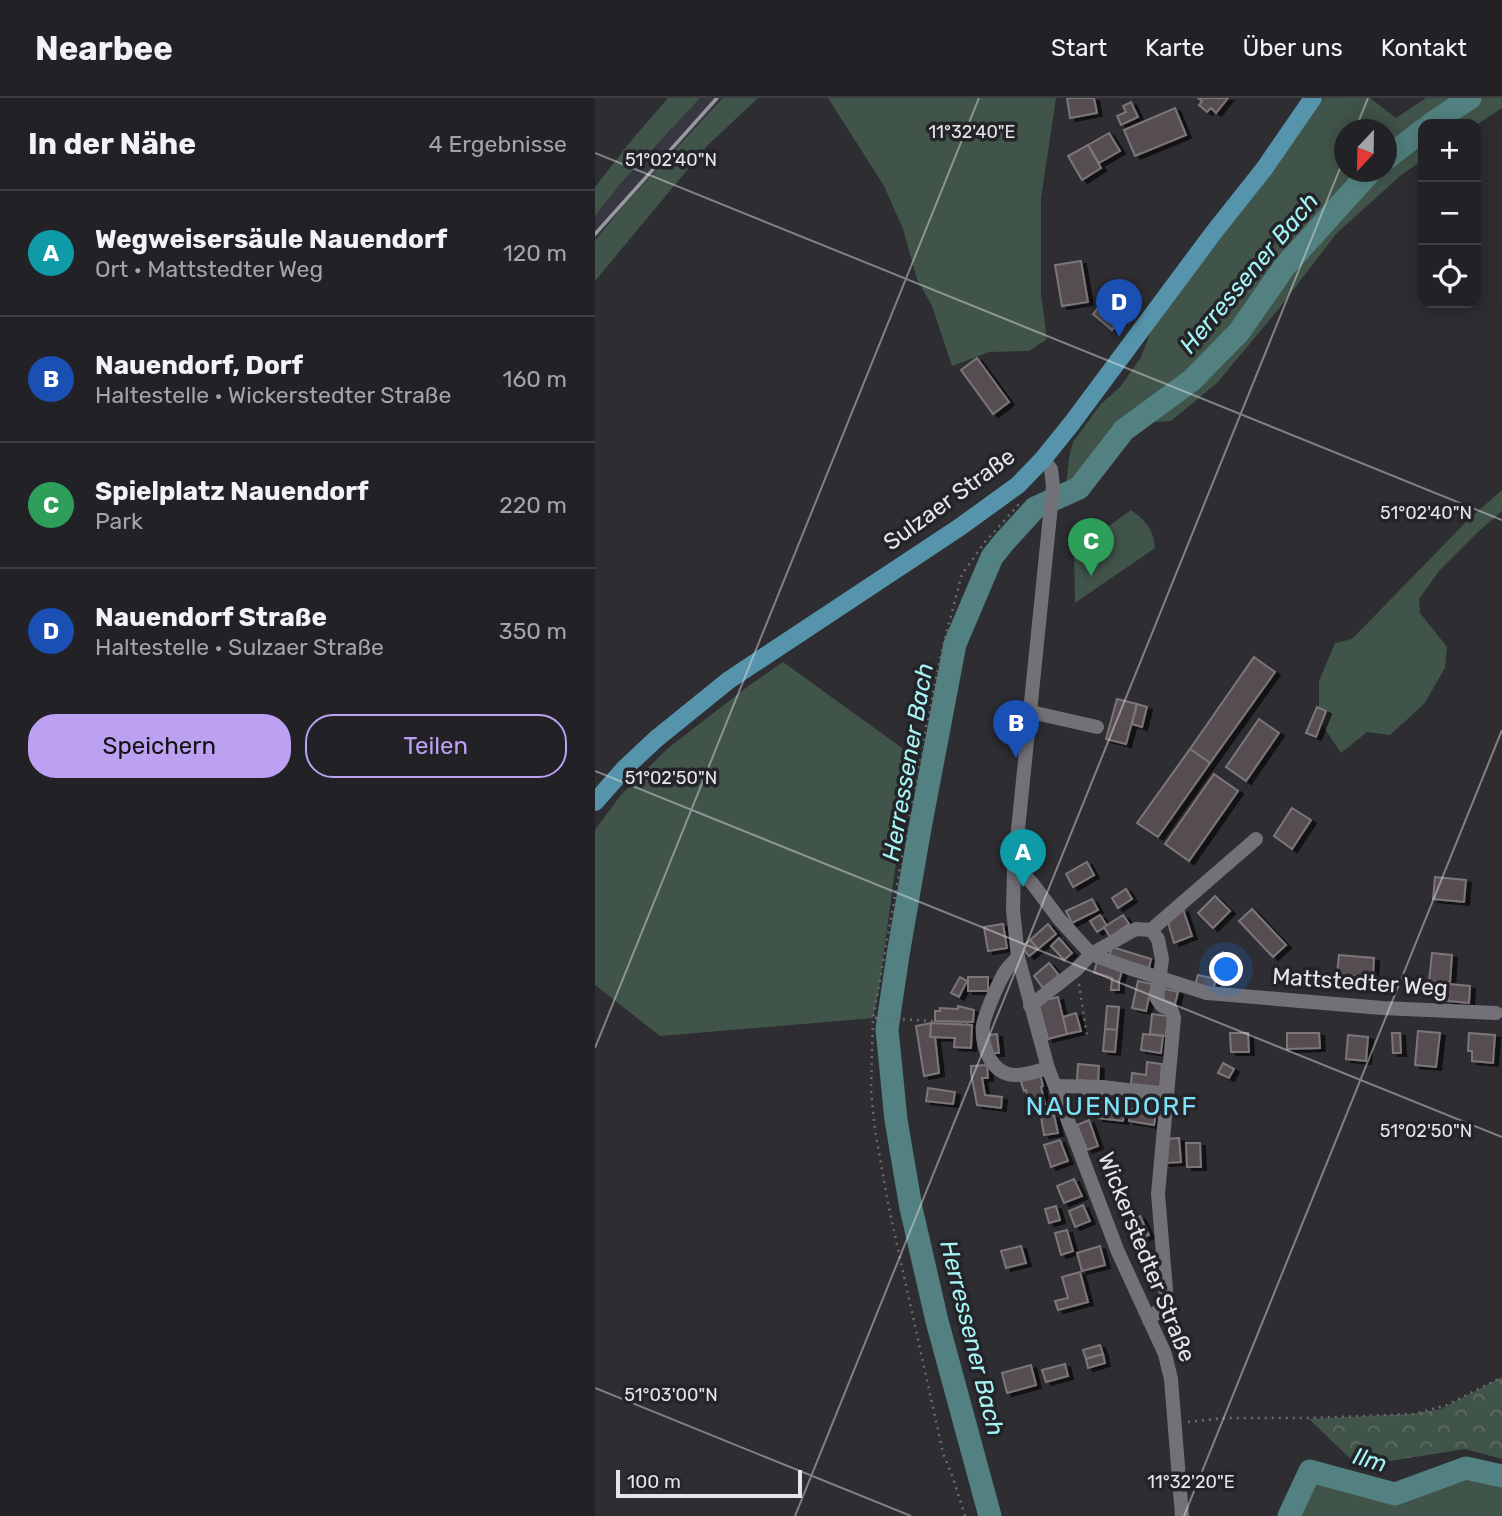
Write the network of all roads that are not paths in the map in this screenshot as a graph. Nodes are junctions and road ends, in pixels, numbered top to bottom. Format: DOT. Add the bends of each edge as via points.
graph roads {
  1 [pos="1313,98"];
  2 [pos="1044,459"];
  3 [pos="1031,712"];
  4 [pos="1097,727"];
  5 [pos="595,803"];
  6 [pos="1256,839"];
  7 [pos="1014,869"];
  8 [pos="1151,930"];
  9 [pos="1091,954"];
  10 [pos="1018,957"];
  11 [pos="1160,978"];
  12 [pos="1030,1006"];
  13 [pos="1496,1013"];
  14 [pos="1048,1068"];
  15 [pos="1056,1086"];
  16 [pos="1166,1095"];
  17 [pos="1149,1320"];
  18 [pos="1182,1516"];
  1 -- 2 [label="main road, Sulzaer Straße"];
  2 -- 3 [label="street, Wickerstedter Straße" via="1053,486"];
  2 -- 5 [label="main road, Sulzaer Straße" via="1018,485 960,527 720,687 656,739"];
  3 -- 4 [label="street"];
  3 -- 7 [label="street, Wickerstedter Straße"];
  6 -- 8 [label="street"];
  7 -- 9 [label="street, Mattstedter Weg" via="1032,883"];
  7 -- 10 [label="street, Wickerstedter Straße"];
  8 -- 9 [label="street" via="1136,929"];
  8 -- 11 [label="street" via="1162,959"];
  9 -- 11 [label="street, Mattstedter Weg"];
  9 -- 12 [label="street"];
  10 -- 12 [label="street, Wickerstedter Straße"];
  10 -- 14 [label="street" via="1005,971 983,1024 986,1052 1005,1073 1027,1074"];
  11 -- 13 [label="street, Mattstedter Weg" via="1207,993"];
  11 -- 16 [label="street" via="1157,999 1171,1009 1174,1018"];
  12 -- 14 [label="street, Wickerstedter Straße"];
  14 -- 15 [label="street, Wickerstedter Straße"];
  15 -- 16 [label="street"];
  15 -- 17 [label="street, Wickerstedter Straße" via="1118,1252"];
  16 -- 17 [label="street" via="1158,1194 1166,1290 1163,1306"];
  17 -- 18 [label="street, Wickerstedter Straße" via="1171,1379"];
}
